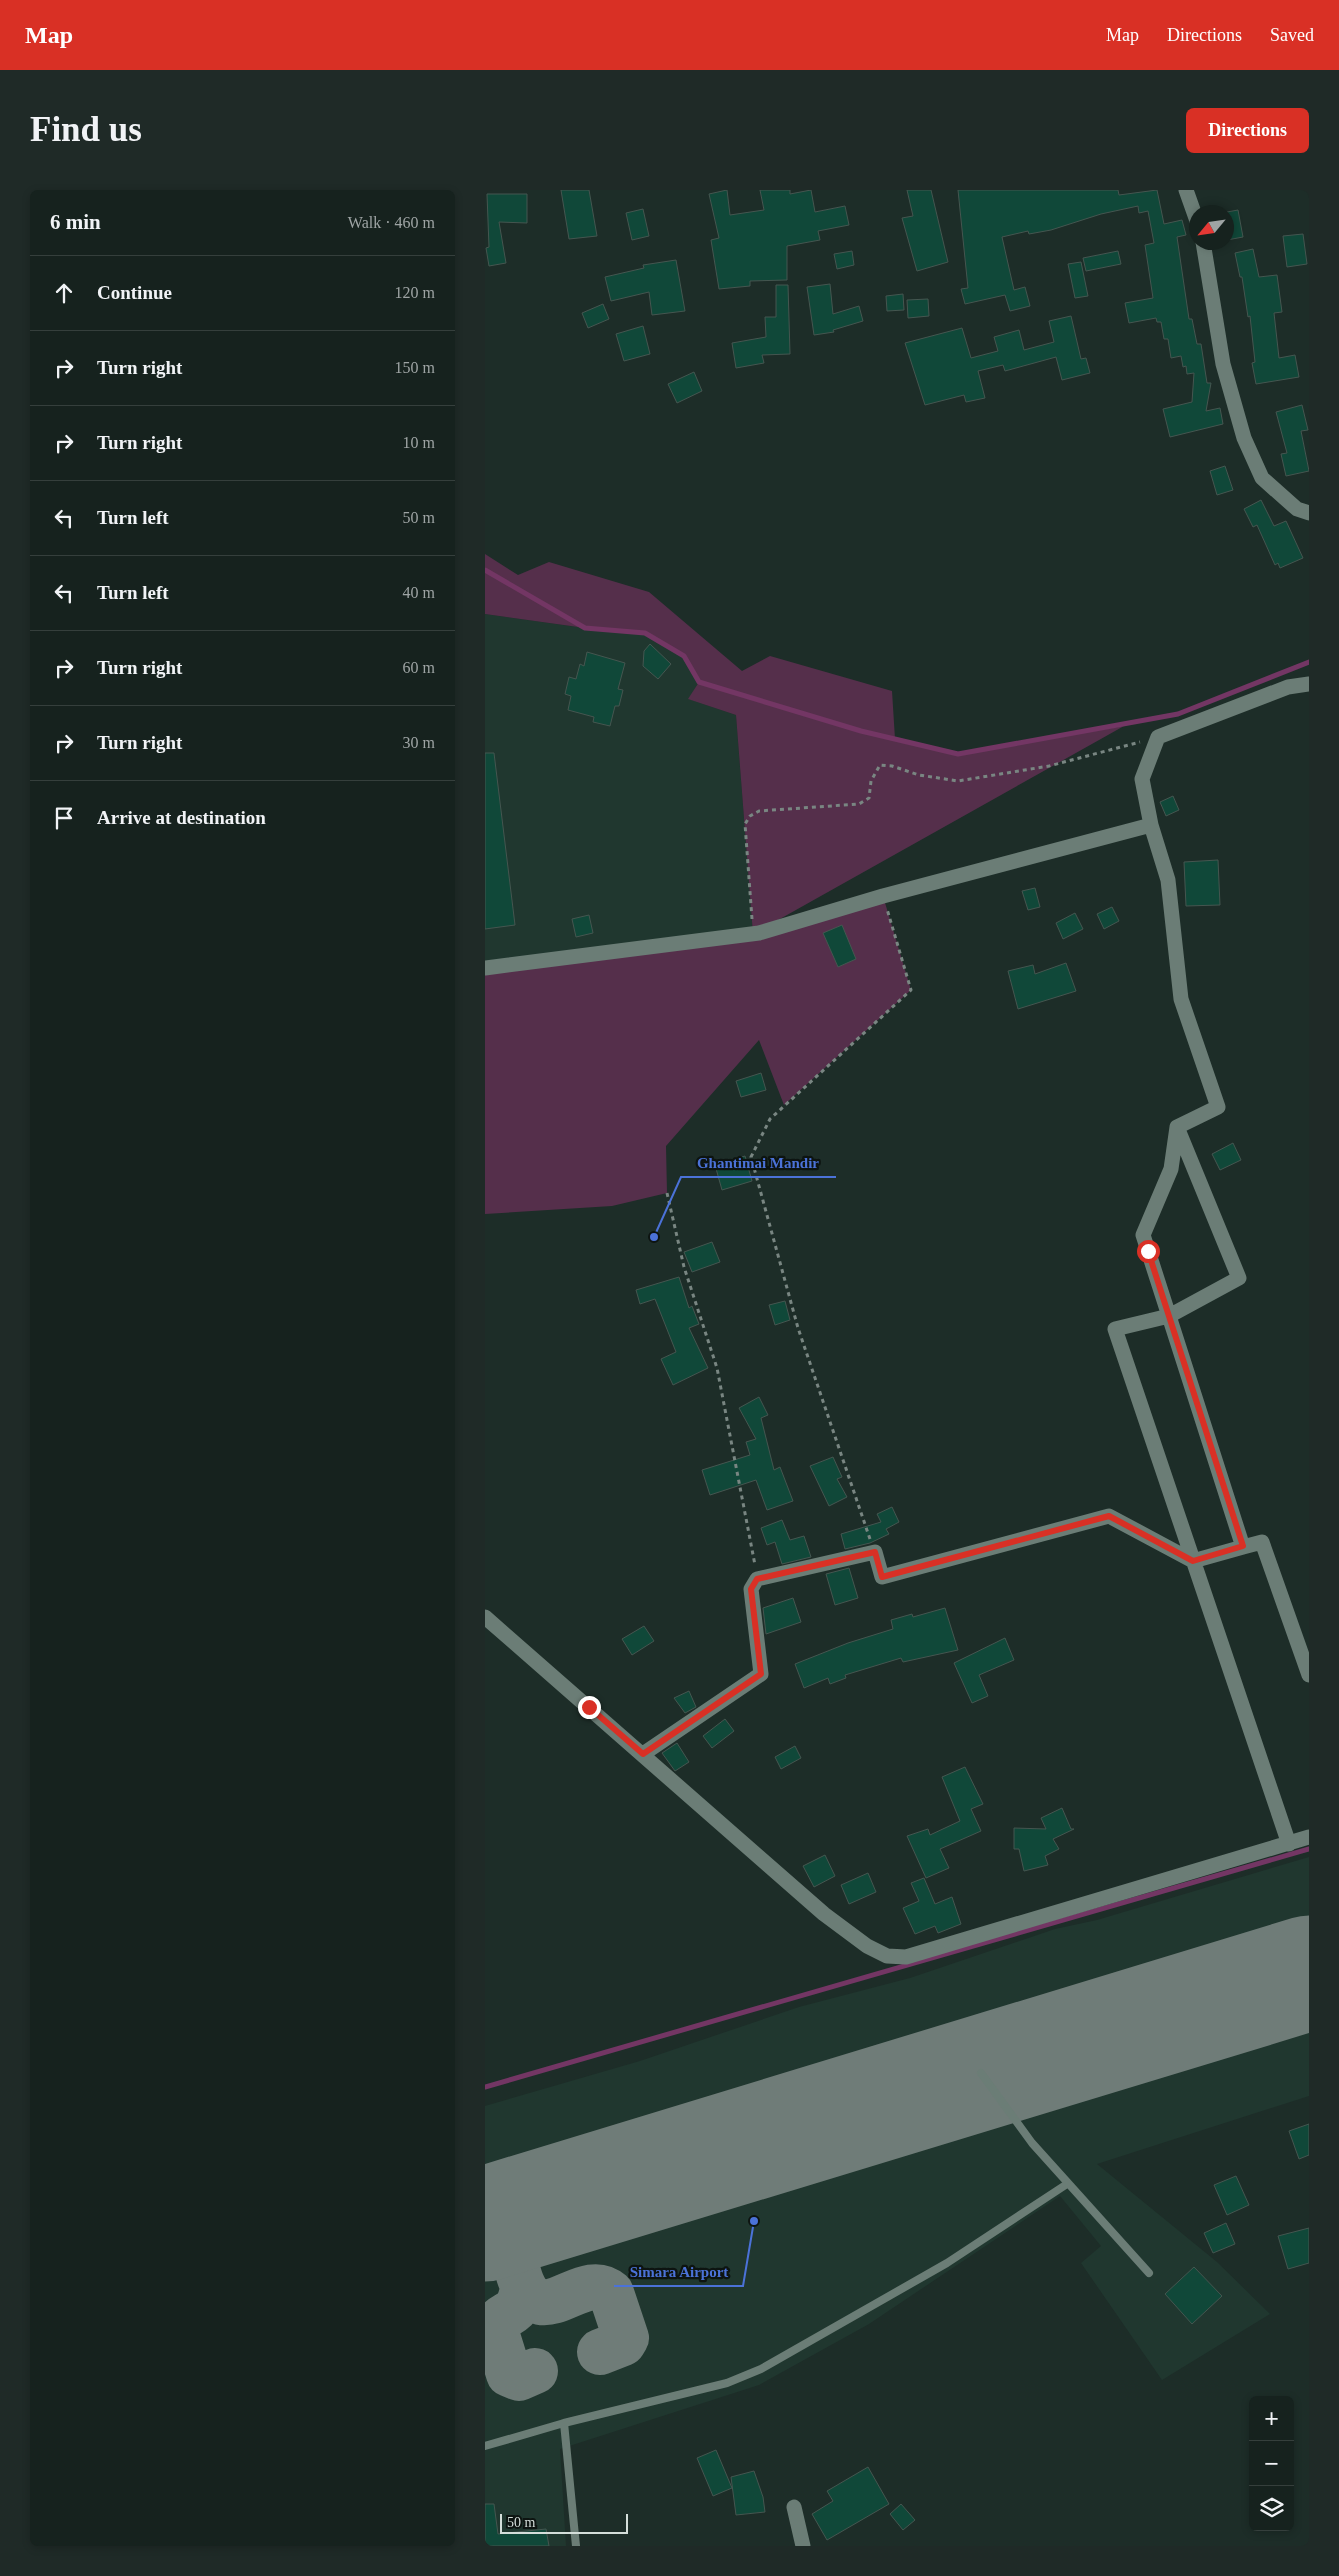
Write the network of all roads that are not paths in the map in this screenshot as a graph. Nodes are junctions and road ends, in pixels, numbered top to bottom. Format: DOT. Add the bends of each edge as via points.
graph roads {
  1 [pos="1186,190"];
  2 [pos="1191,205"];
  3 [pos="1204,250"];
  4 [pos="1309,513"];
  5 [pos="1309,684"];
  6 [pos="1151,825"];
  7 [pos="485,968"];
  8 [pos="1177,1127"];
  9 [pos="1169,1316"];
  10 [pos="1243,1546"];
  11 [pos="1193,1561"];
  12 [pos="485,1616"];
  13 [pos="1309,1675"];
  14 [pos="643,1754"];
  15 [pos="1309,1837"];
  16 [pos="1289,1844"];
  17 [pos="981,2073"];
  18 [pos="1067,2184"];
  19 [pos="1149,2273"];
  20 [pos="564,2423"];
  21 [pos="485,2446"];
  22 [pos="794,2507"];
  23 [pos="576,2546"];
  24 [pos="803,2546"];
  1 -- 2 [label="street"];
  3 -- 4 [label="street" via="1223,364 1244,438 1261,478 1297,509"];
  5 -- 6 [label="street" via="1288,687 1158,737 1142,779"];
  6 -- 7 [label="street" via="753,934"];
  6 -- 8 [label="street" via="1168,880 1181,999 1218,1107"];
  8 -- 9 [label="street" via="1171,1168 1143,1235"];
  8 -- 9 [label="street" via="1239,1278"];
  9 -- 10 [label="street"];
  9 -- 11 [label="street" via="1115,1329"];
  10 -- 11 [label="street"];
  10 -- 13 [label="street" via="1262,1542"];
  11 -- 14 [label="street" via="1109,1516 882,1577 875,1552 757,1579 751,1589 761,1674"];
  11 -- 16 [label="street"];
  12 -- 14 [label="street"];
  14 -- 16 [label="street" via="825,1914 867,1946 887,1956 906,1957"];
  15 -- 16 [label="street"];
  17 -- 18 [label="lane" via="1032,2143"];
  18 -- 19 [label="lane"];
  18 -- 20 [label="lane" via="947,2263 761,2369 727,2383"];
  20 -- 21 [label="lane"];
  20 -- 23 [label="lane"];
  22 -- 24 [label="street"];
}
